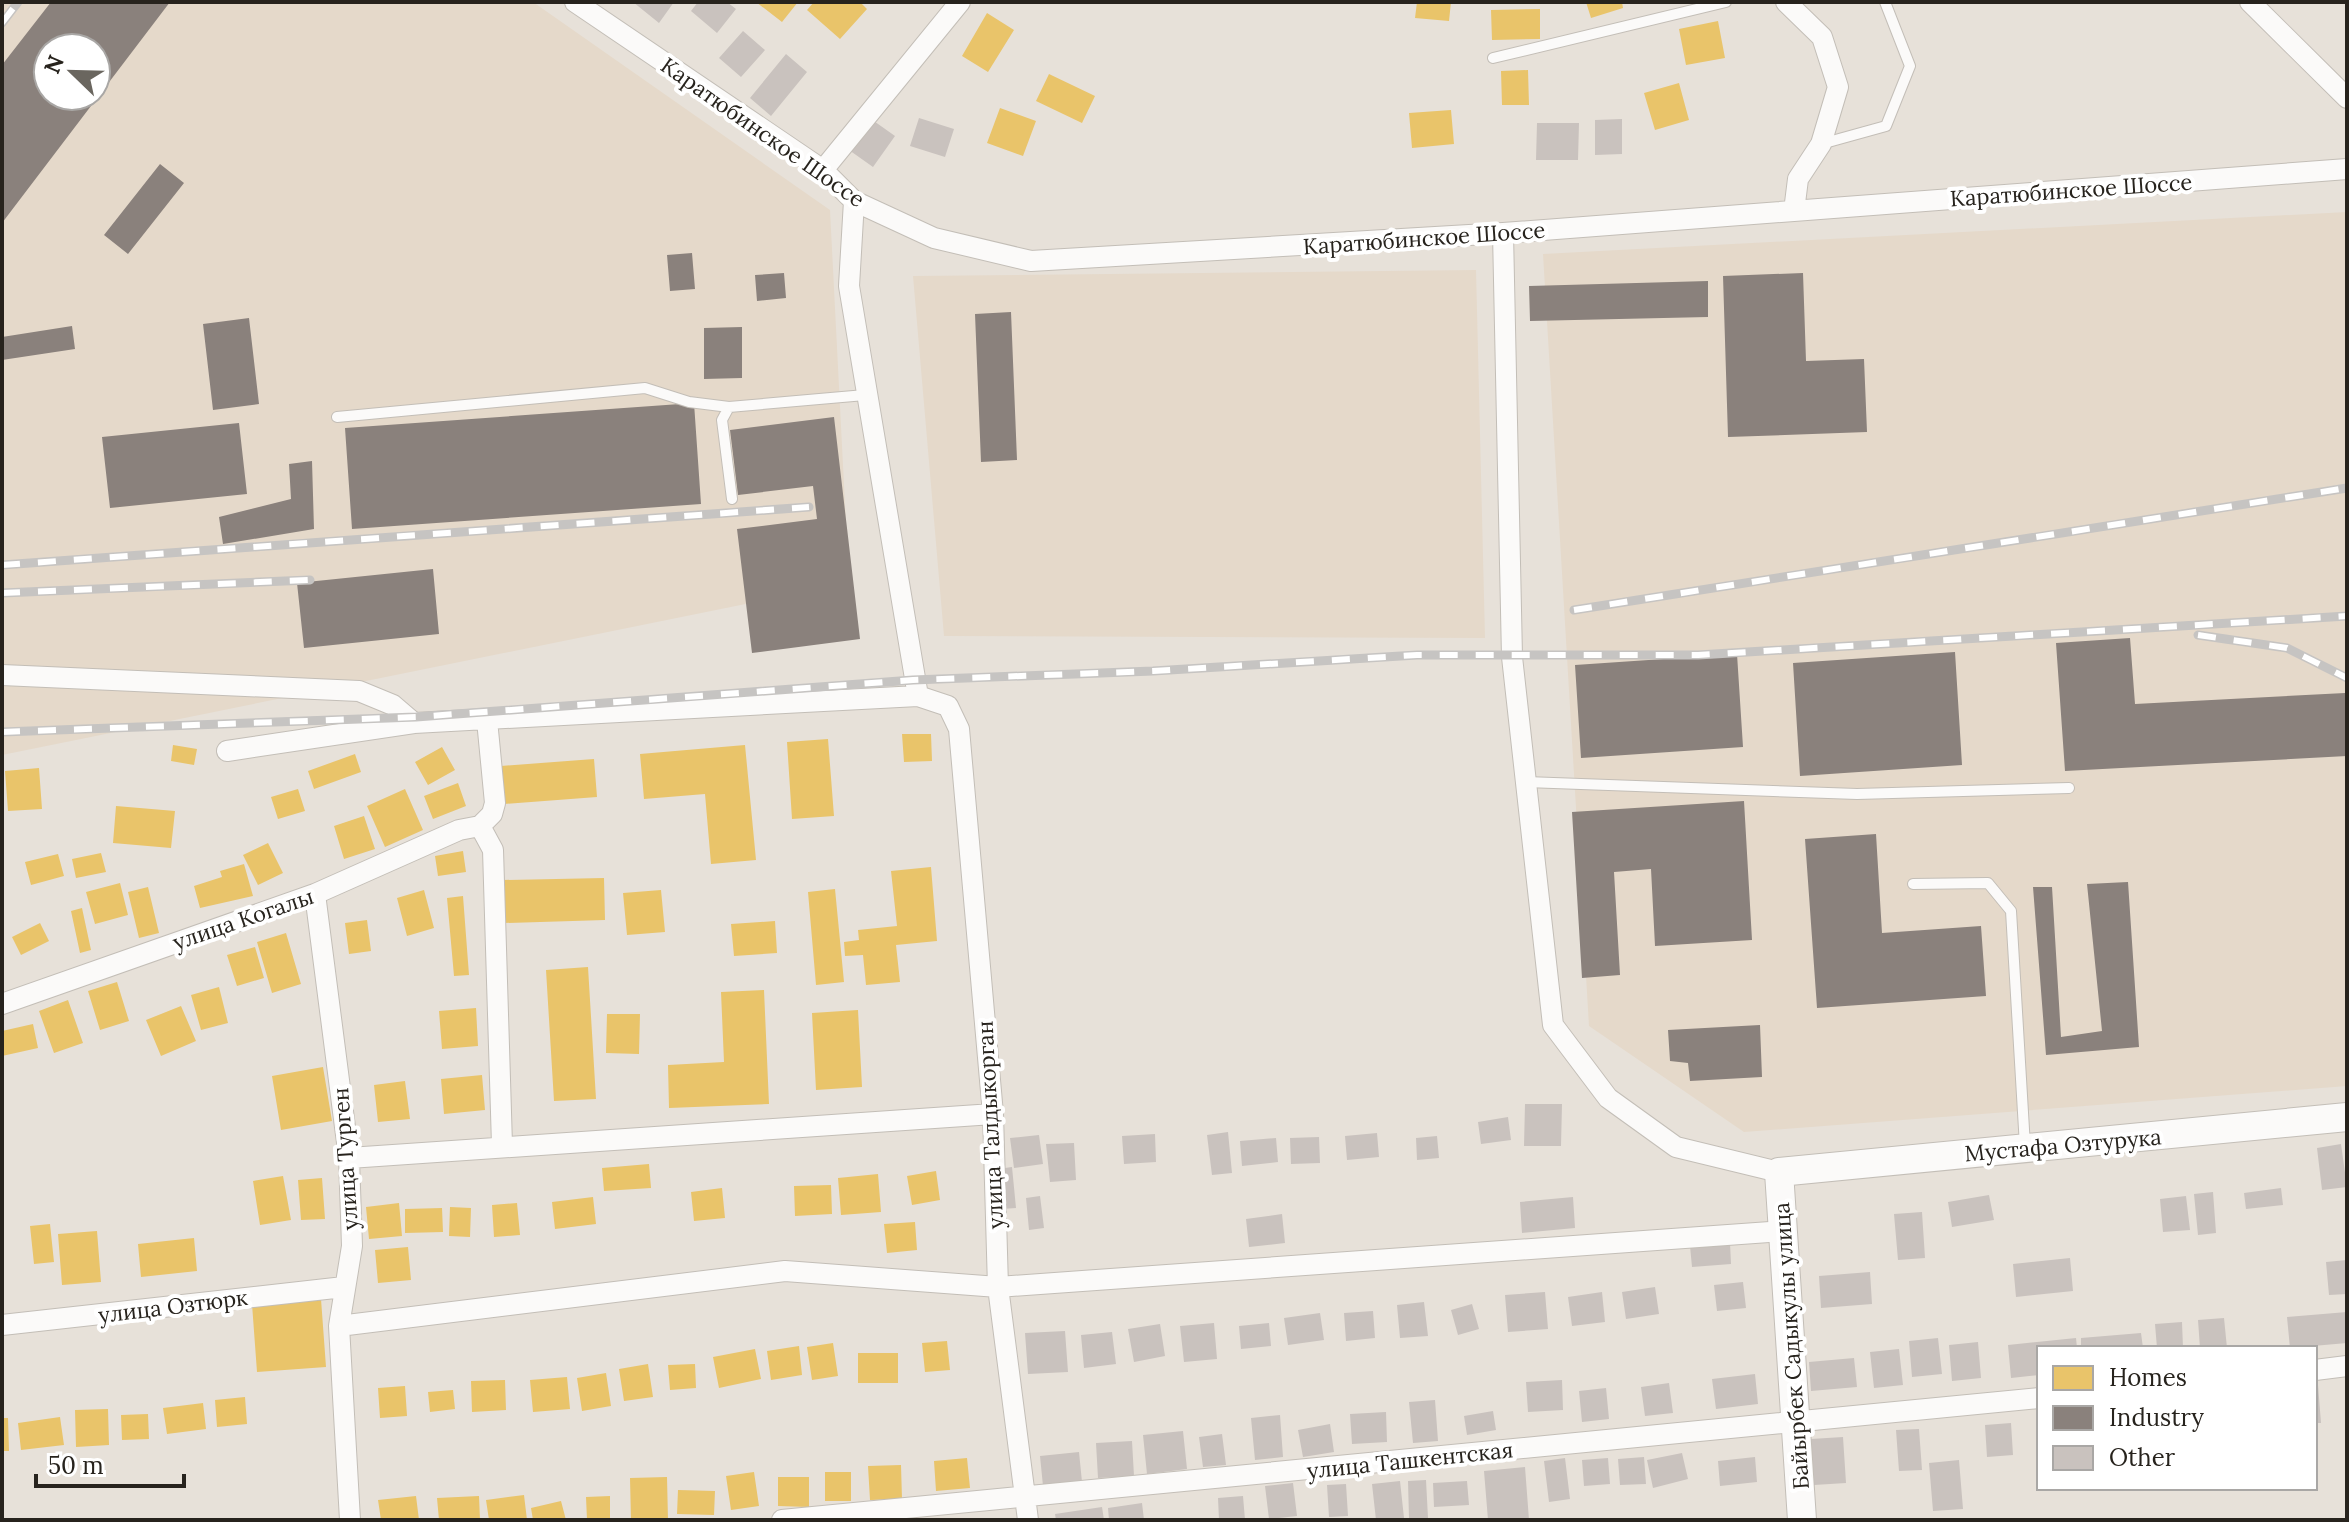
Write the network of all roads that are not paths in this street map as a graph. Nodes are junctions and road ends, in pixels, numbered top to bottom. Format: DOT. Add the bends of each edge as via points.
graph roads {
  1 [pos="575,2"];
  2 [pos="960,2"];
  3 [pos="1726,2"];
  4 [pos="1786,2"];
  5 [pos="1885,2"];
  6 [pos="2250,2"];
  7 [pos="1493,58"];
  8 [pos="2347,98"];
  9 [pos="1821,144"];
  10 [pos="2347,169"];
  11 [pos="823,170"];
  12 [pos="854,201"];
  13 [pos="1794,211"];
  14 [pos="1503,233"];
  15 [pos="865,395"];
  16 [pos="729,407"];
  17 [pos="337,417"];
  18 [pos="732,499"];
  19 [pos="2,675"];
  20 [pos="918,696"];
  21 [pos="487,720"];
  22 [pos="414,723"];
  23 [pos="227,751"];
  24 [pos="1526,782"];
  25 [pos="2069,788"];
  26 [pos="480,826"];
  27 [pos="1913,884"];
  28 [pos="315,894"];
  29 [pos="2,1004"];
  30 [pos="993,1114"];
  31 [pos="2347,1117"];
  32 [pos="502,1145"];
  33 [pos="2025,1148"];
  34 [pos="349,1158"];
  35 [pos="1779,1172"];
  36 [pos="1783,1231"];
  37 [pos="344,1287"];
  38 [pos="998,1287"];
  39 [pos="2,1325"];
  40 [pos="339,1326"];
  41 [pos="2347,1366"];
  42 [pos="2317,1370"];
  43 [pos="2037,1398"];
  44 [pos="1797,1422"];
  45 [pos="1025,1497"];
  46 [pos="350,1520"];
  47 [pos="782,1520"];
  48 [pos="1028,1520"];
  49 [pos="1802,1520"];
  1 -- 11 [label="street, Каратюбинское Шоссе"];
  2 -- 11 [label="street"];
  3 -- 7 [label="lane"];
  4 -- 9 [label="street" via="1822,37 1838,87"];
  5 -- 9 [label="lane" via="1910,66 1886,126"];
  6 -- 8 [label="street"];
  9 -- 13 [label="street" via="1798,179"];
  10 -- 13 [label="street, Каратюбинское Шоссе"];
  11 -- 12 [label="street, Каратюбинское Шоссе"];
  12 -- 14 [label="street, Каратюбинское Шоссе" via="934,238 1031,261"];
  12 -- 15 [label="street" via="849,286"];
  13 -- 14 [label="street, Каратюбинское Шоссе"];
  14 -- 24 [label="street" via="1512,657"];
  15 -- 16 [label="lane"];
  15 -- 20 [label="street"];
  16 -- 17 [label="lane" via="645,388"];
  16 -- 18 [label="lane" via="722,420"];
  19 -- 22 [label="street" via="359,691 393,705"];
  20 -- 21 [label="street"];
  20 -- 30 [label="street, улица Талдыкорган" via="948,706 959,729"];
  21 -- 22 [label="street"];
  21 -- 26 [label="street" via="495,803"];
  22 -- 23 [label="street"];
  24 -- 25 [label="lane" via="1857,794"];
  24 -- 35 [label="street" via="1553,1025 1608,1098 1676,1147"];
  26 -- 28 [label="street, улица Когалы" via="459,830"];
  26 -- 32 [label="street" via="493,850"];
  27 -- 33 [label="lane" via="1988,883 2011,911"];
  28 -- 29 [label="street, улица Когалы"];
  28 -- 34 [label="street, улица Турген"];
  30 -- 32 [label="street"];
  30 -- 38 [label="street, улица Талдыкорган"];
  31 -- 33 [label="street, Мустафа Озтурука"];
  32 -- 34 [label="street"];
  33 -- 35 [label="street, Мустафа Озтурука"];
  34 -- 37 [label="street, улица Турген" via="352,1246"];
  35 -- 36 [label="street, Байырбек Садыкулы улица"];
  36 -- 38 [label="street"];
  36 -- 44 [label="street, Байырбек Садыкулы улица"];
  37 -- 39 [label="street, улица Озтюрк"];
  37 -- 40 [label="street, улица Турген"];
  38 -- 40 [label="street" via="785,1271"];
  38 -- 45 [label="street, улица Талдыкорган"];
  40 -- 46 [label="street, улица Турген"];
  41 -- 42 [label="street"];
  43 -- 44 [label="street, улица Ташкентская"];
  44 -- 45 [label="street, улица Ташкентская"];
  44 -- 49 [label="street, Байырбек Садыкулы улица"];
  45 -- 47 [label="street, улица Ташкентская"];
  45 -- 48 [label="street, улица Талдыкорган"];
}
